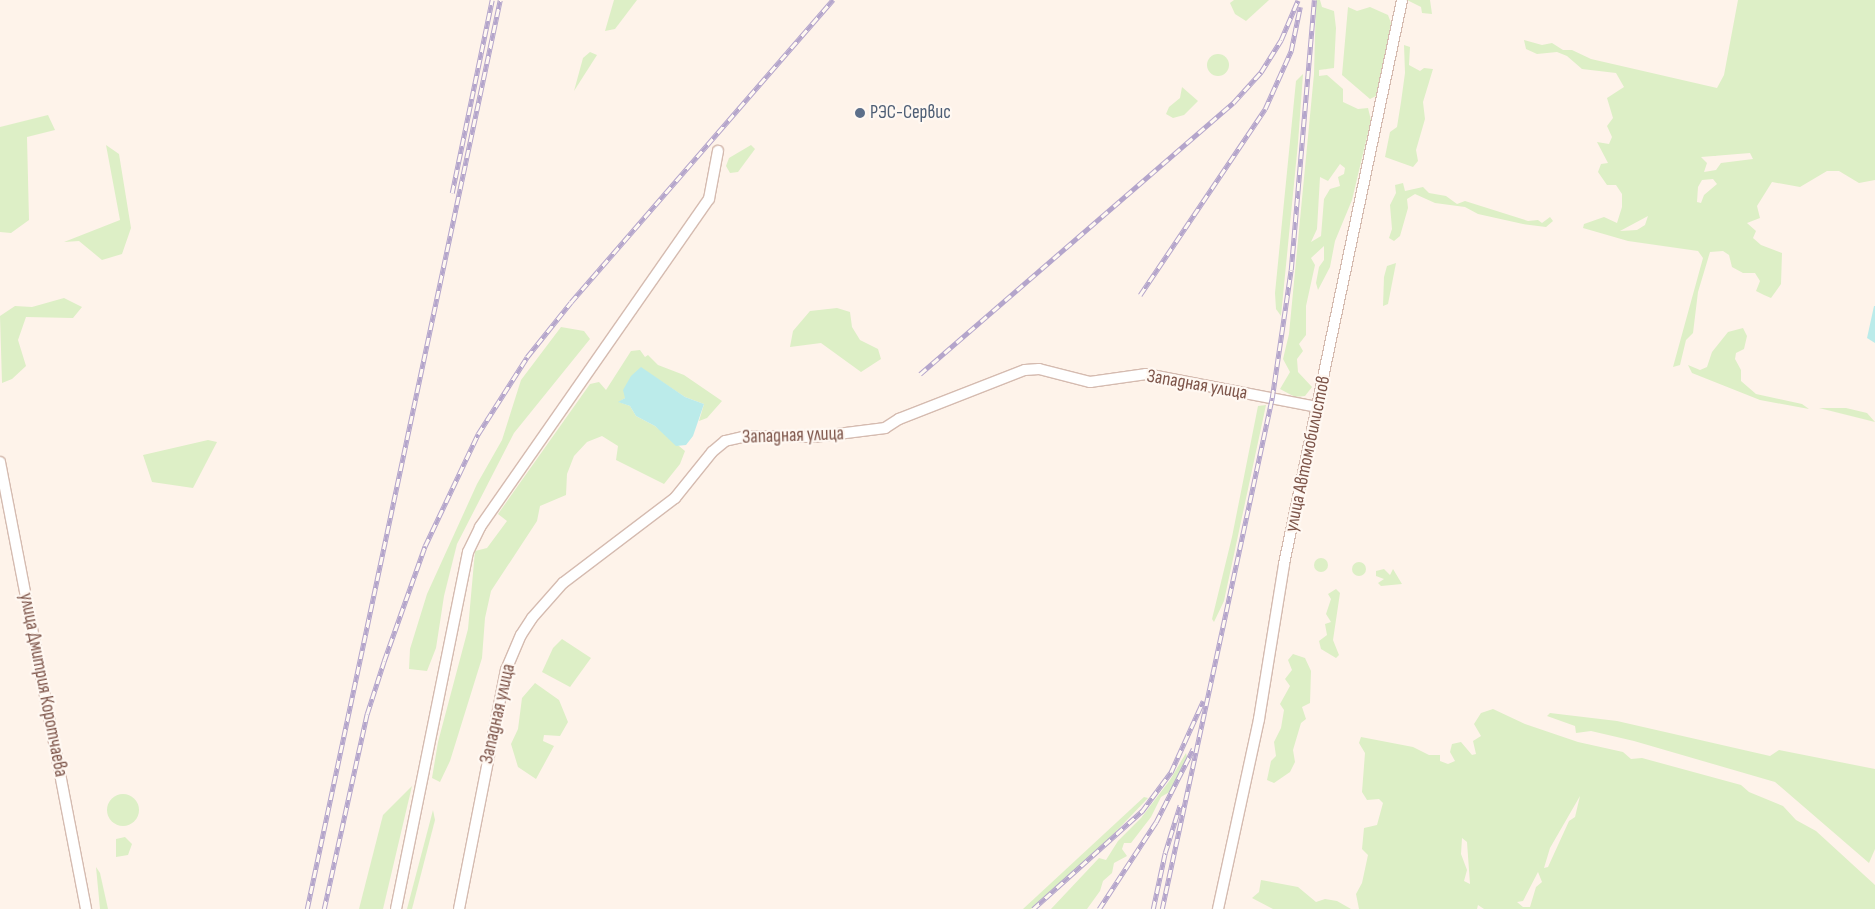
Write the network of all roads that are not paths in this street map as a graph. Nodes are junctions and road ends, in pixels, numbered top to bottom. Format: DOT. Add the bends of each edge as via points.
graph roads {
  1 [pos="1402,0"];
  2 [pos="718,151"];
  3 [pos="1318,408"];
  4 [pos="0,462"];
  5 [pos="86,909"];
  6 [pos="396,909"];
  7 [pos="458,909"];
  8 [pos="1218,909"];
  1 -- 3 [label="street, улица Автомобилистов"];
  2 -- 6 [label="street" via="716,176 709,199 480,527 468,552"];
  3 -- 7 [label="street, Западная улица" via="1146,374 1090,382 1039,370 1025,370 885,428 823,436 746,436 725,441 712,452 675,498 563,583 521,635 506,670"];
  3 -- 8 [label="street, улица Автомобилистов" via="1284,564 1259,719"];
  4 -- 5 [label="street, улица Дмитрия Коротчаева"];
}
